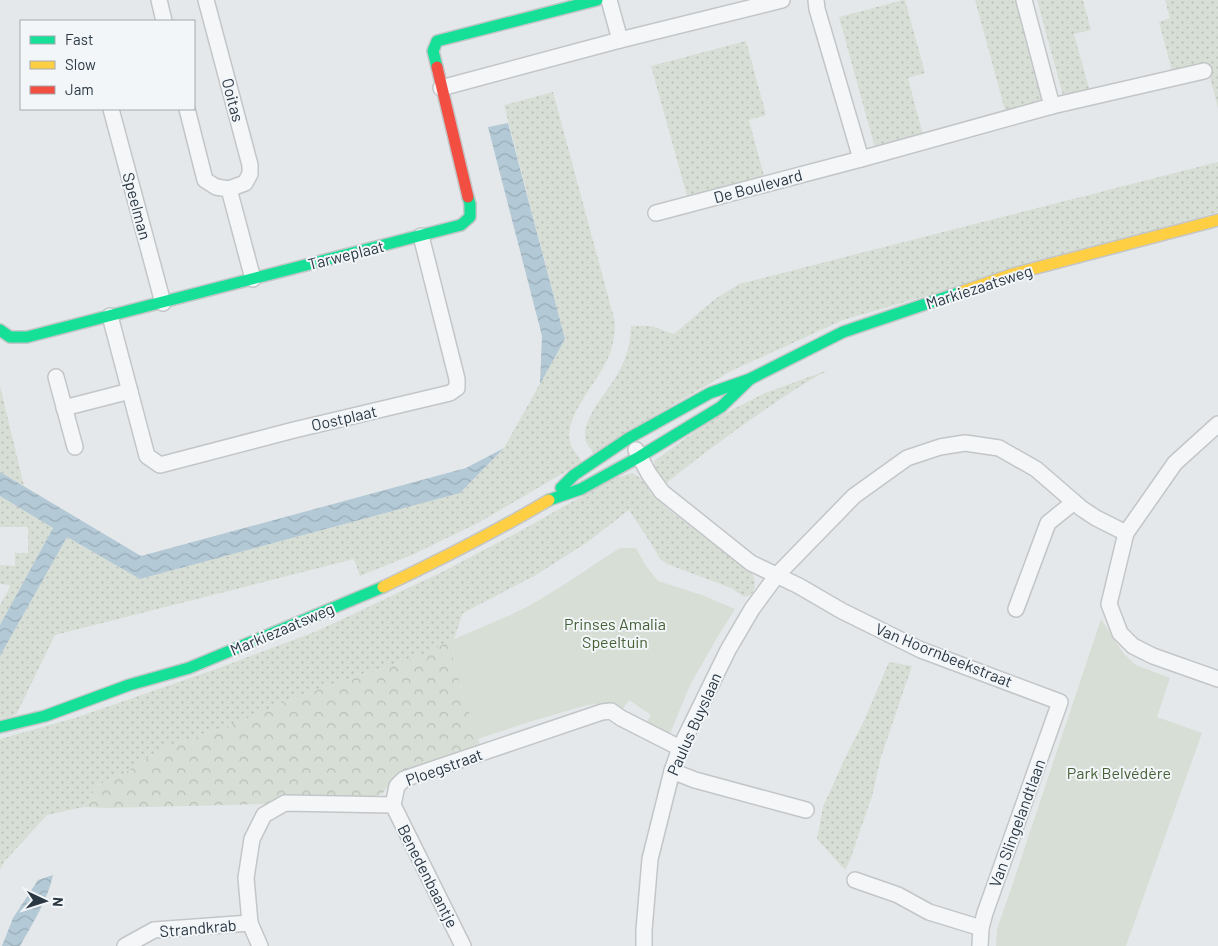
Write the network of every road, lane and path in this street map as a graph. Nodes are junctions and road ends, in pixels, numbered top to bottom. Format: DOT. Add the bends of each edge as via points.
graph roads {
  1 [pos="159,0"];
  2 [pos="206,0"];
  3 [pos="597,0"];
  4 [pos="609,0"];
  5 [pos="782,0"];
  6 [pos="1024,0"];
  7 [pos="816,4"];
  8 [pos="164,20"];
  9 [pos="620,40"];
  10 [pos="1204,71"];
  11 [pos="441,88"];
  12 [pos="1052,106"];
  13 [pos="111,110"];
  14 [pos="187,110"];
  15 [pos="861,159"];
  16 [pos="229,189"];
  17 [pos="656,213"];
  18 [pos="1218,220"];
  19 [pos="421,236"];
  20 [pos="253,279"];
  21 [pos="163,303"];
  22 [pos="110,316"];
  23 [pos="0,330"];
  24 [pos="56,377"];
  25 [pos="750,379"];
  26 [pos="130,391"];
  27 [pos="64,408"];
  28 [pos="1218,424"];
  29 [pos="629,438"];
  30 [pos="75,447"];
  31 [pos="639,457"];
  32 [pos="550,500"];
  33 [pos="1074,502"];
  34 [pos="1126,532"];
  35 [pos="777,576"];
  36 [pos="1016,609"];
  37 [pos="1218,679"];
  38 [pos="1060,702"];
  39 [pos="0,727"];
  40 [pos="680,748"];
  41 [pos="672,771"];
  42 [pos="393,805"];
  43 [pos="806,810"];
  44 [pos="855,880"];
  45 [pos="250,923"];
  46 [pos="981,928"];
  47 [pos="125,946"];
  48 [pos="260,946"];
  49 [pos="463,946"];
  50 [pos="644,946"];
  51 [pos="980,946"];
  1 -- 8 [label="street"];
  2 -- 16 [label="street, Ooitas" via="250,165 245,183"];
  3 -- 11 [label="main road" via="437,41 433,51"];
  4 -- 9 [label="street"];
  5 -- 9 [label="street"];
  6 -- 12 [label="street"];
  7 -- 15 [label="street"];
  9 -- 11 [label="street"];
  10 -- 12 [label="street, De Boulevard"];
  11 -- 19 [label="main road, Tarweplaat" via="470,204 470,216 460,225"];
  12 -- 15 [label="street, De Boulevard"];
  13 -- 21 [label="street, Speelman"];
  14 -- 16 [label="street" via="206,180 216,187"];
  15 -- 17 [label="street, De Boulevard"];
  16 -- 20 [label="street"];
  18 -- 25 [label="main road, Markiezaatsweg" via="1013,274 914,307 843,332"];
  19 -- 20 [label="main road, Tarweplaat"];
  19 -- 26 [label="street, Oostplaat" via="457,379 457,388 450,394 294,430 160,466 147,456"];
  20 -- 21 [label="main road, Tarweplaat"];
  21 -- 22 [label="main road, Tarweplaat"];
  22 -- 23 [label="main road, Tarweplaat" via="27,337 10,337"];
  22 -- 26 [label="street, Oostplaat"];
  24 -- 27 [label="street"];
  25 -- 29 [label="main road, Markiezaatsweg" via="710,393"];
  25 -- 31 [label="main road, Markiezaatsweg" via="721,407"];
  26 -- 27 [label="street"];
  27 -- 30 [label="street"];
  28 -- 34 [label="street" via="1175,463"];
  29 -- 31 [label="street"];
  29 -- 32 [label="main road, Markiezaatsweg" via="574,475"];
  31 -- 32 [label="main road, Markiezaatsweg" via="581,489"];
  31 -- 35 [label="street" via="662,492 751,563"];
  32 -- 39 [label="main road, Markiezaatsweg" via="376,590 189,668 44,716"];
  33 -- 34 [label="street, Paulus Buyslaan" via="1096,518"];
  33 -- 35 [label="street, Paulus Buyslaan" via="1036,469 999,448 965,444 940,447 907,458 854,496"];
  33 -- 36 [label="street" via="1048,524"];
  34 -- 37 [label="street" via="1109,604 1120,633 1133,646 1153,656"];
  35 -- 38 [label="street, Van Hoornbeekstraat" via="921,650"];
  35 -- 40 [label="street, Paulus Buyslaan" via="752,609 728,650"];
  38 -- 46 [label="street, Van Slingelandtlaan"];
  40 -- 41 [label="street, Paulus Buyslaan"];
  40 -- 42 [label="street, Ploegstraat" via="611,711 602,712 404,779 397,786"];
  41 -- 43 [label="street"];
  41 -- 50 [label="street, Paulus Buyslaan" via="650,859"];
  42 -- 45 [label="street, Ploegstraat" via="285,803 264,815 252,839 246,878"];
  42 -- 49 [label="street, Benedenbaantje"];
  44 -- 46 [label="street" via="898,895 930,912"];
  45 -- 47 [label="street, Strandkrab" via="154,930"];
  45 -- 48 [label="street, Strandkrab"];
  46 -- 51 [label="street, Van Slingelandtlaan"];
}
